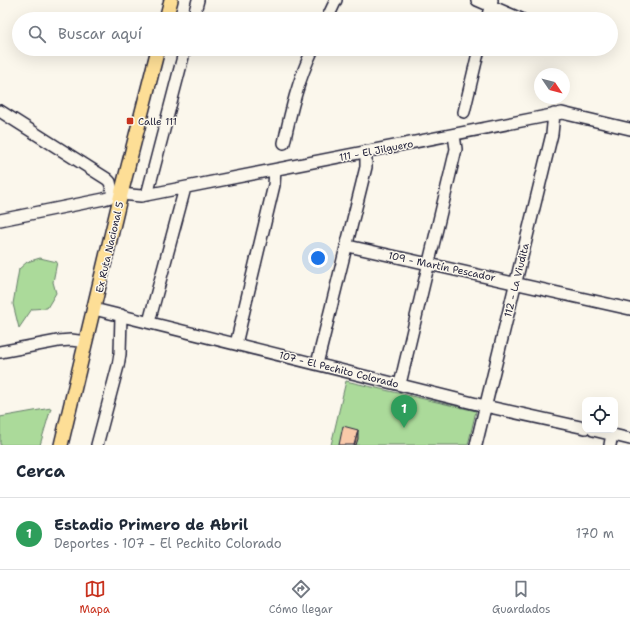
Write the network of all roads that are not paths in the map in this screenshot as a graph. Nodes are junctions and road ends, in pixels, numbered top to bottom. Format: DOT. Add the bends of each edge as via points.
graph roads {
  1 [pos="171,0"];
  2 [pos="198,0"];
  3 [pos="336,0"];
  4 [pos="477,0"];
  5 [pos="491,3"];
  6 [pos="168,12"];
  7 [pos="195,12"];
  8 [pos="330,12"];
  9 [pos="508,12"];
  10 [pos="156,56"];
  11 [pos="183,56"];
  12 [pos="309,56"];
  13 [pos="478,56"];
  14 [pos="0,111"];
  15 [pos="464,112"];
  16 [pos="554,114"];
  17 [pos="630,129"];
  18 [pos="454,135"];
  19 [pos="284,143"];
  20 [pos="366,151"];
  21 [pos="275,170"];
  22 [pos="185,188"];
  23 [pos="117,195"];
  24 [pos="147,195"];
  25 [pos="0,220"];
  26 [pos="348,246"];
  27 [pos="429,263"];
  28 [pos="516,282"];
  29 [pos="630,308"];
  30 [pos="94,309"];
  31 [pos="121,315"];
  32 [pos="149,322"];
  33 [pos="86,342"];
  34 [pos="236,344"];
  35 [pos="0,352"];
  36 [pos="317,364"];
  37 [pos="400,384"];
  38 [pos="485,406"];
  39 [pos="582,427"];
  40 [pos="598,433"];
  41 [pos="630,438"];
  42 [pos="611,440"];
  43 [pos="61,445"];
  44 [pos="97,445"];
  45 [pos="476,445"];
  1 -- 6 [label="main road"];
  2 -- 7 [label="street"];
  3 -- 8 [label="street"];
  4 -- 5 [label="street"];
  5 -- 9 [label="street"];
  10 -- 23 [label="main road, Ex Ruta Nacional 5"];
  11 -- 24 [label="street"];
  12 -- 19 [label="street" via="302,70"];
  13 -- 15 [label="street"];
  14 -- 23 [label="street" via="107,179"];
  16 -- 17 [label="street, 111 - El Jilguero" via="568,113"];
  16 -- 18 [label="street, 111 - El Jilguero"];
  16 -- 28 [label="street, 112 - La Viudita" via="552,134"];
  18 -- 20 [label="street, 111 - El Jilguero"];
  18 -- 27 [label="street" via="456,149"];
  20 -- 21 [label="street, 111 - El Jilguero"];
  20 -- 26 [label="street" via="366,167"];
  21 -- 22 [label="street, 111 - El Jilguero"];
  21 -- 34 [label="street" via="274,185"];
  22 -- 24 [label="street, 111 - El Jilguero"];
  22 -- 32 [label="street"];
  23 -- 24 [label="street, 111 - El Jilguero"];
  23 -- 25 [label="street, 111 - El Jilguero"];
  23 -- 30 [label="main road, Ex Ruta Nacional 5"];
  26 -- 27 [label="street, 109 - Martín Pescador"];
  26 -- 36 [label="street"];
  27 -- 28 [label="street, 109 - Martín Pescador"];
  27 -- 37 [label="street"];
  28 -- 29 [label="street, 109 - Martín Pescador"];
  28 -- 38 [label="street, 112 - La Viudita"];
  30 -- 31 [label="street, 107 - El Pechito Colorado"];
  30 -- 33 [label="main road, Ex Ruta Nacional 5"];
  31 -- 32 [label="street, 107 - El Pechito Colorado"];
  31 -- 44 [label="street" via="118,366"];
  32 -- 34 [label="street, 107 - El Pechito Colorado"];
  33 -- 35 [label="street" via="58,341"];
  33 -- 43 [label="main road, Ex Ruta Nacional 5"];
  34 -- 36 [label="street, 107 - El Pechito Colorado"];
  36 -- 37 [label="street, 107 - El Pechito Colorado"];
  37 -- 38 [label="street, 107 - El Pechito Colorado"];
  38 -- 39 [label="street, 107 - El Pechito Colorado"];
  38 -- 45 [label="street, 112 - La Viudita"];
  40 -- 42 [label="street"];
  41 -- 42 [label="street"];
}
